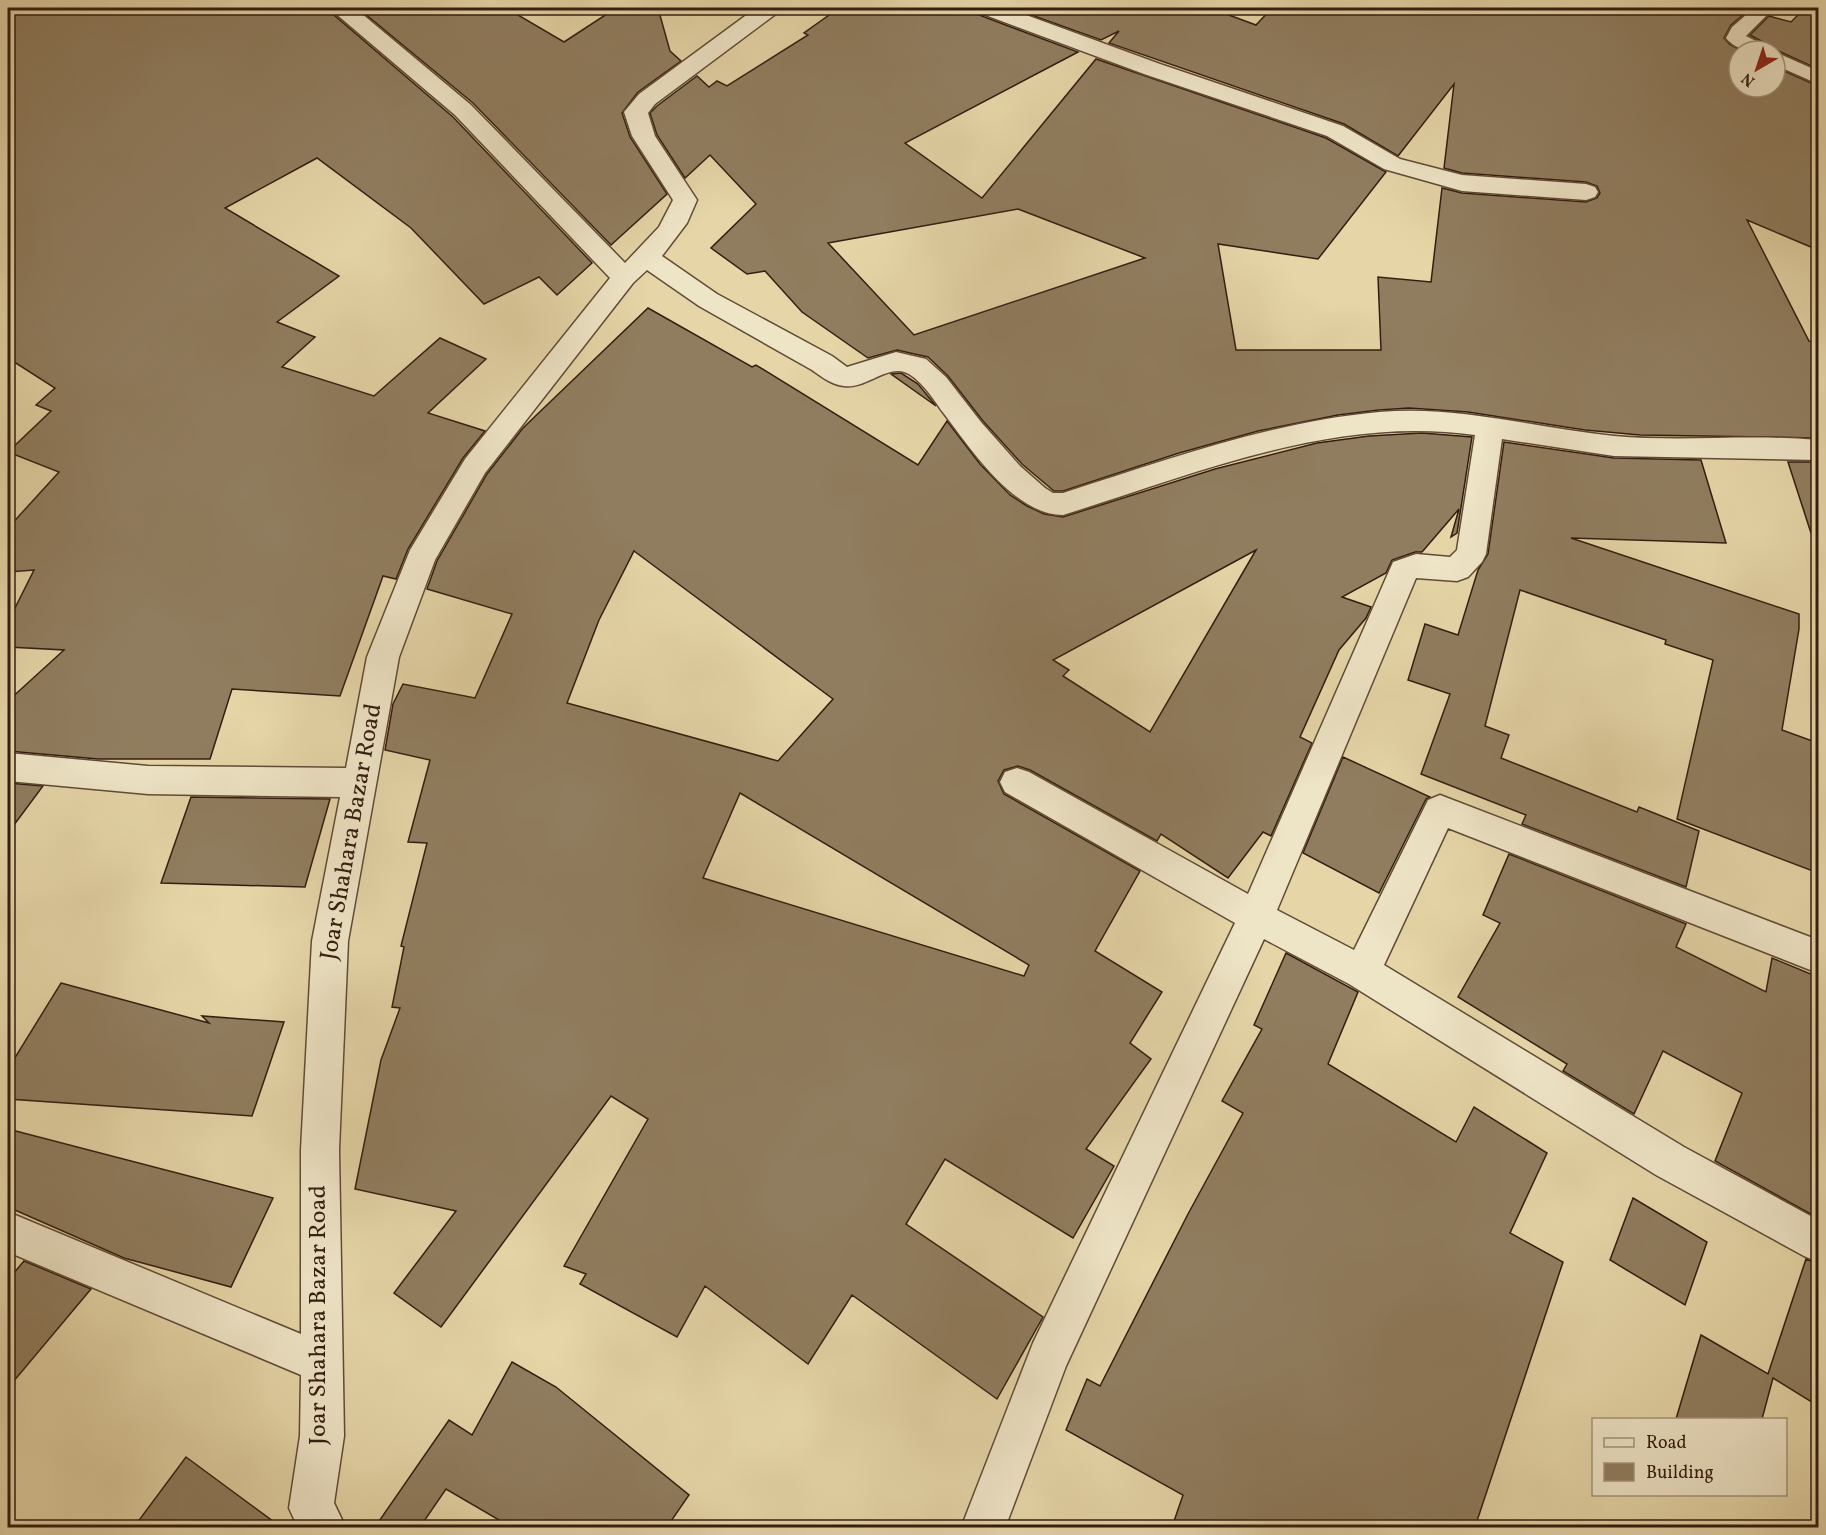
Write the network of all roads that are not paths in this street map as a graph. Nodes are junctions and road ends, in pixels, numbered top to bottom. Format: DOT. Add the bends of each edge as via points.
graph roads {
  1 [pos="344,8"];
  2 [pos="769,8"];
  3 [pos="988,8"];
  4 [pos="1766,8"];
  5 [pos="1738,39"];
  6 [pos="1787,64"];
  7 [pos="1818,78"];
  8 [pos="1586,192"];
  9 [pos="635,268"];
  10 [pos="1490,427"];
  11 [pos="1818,450"];
  12 [pos="8,767"];
  13 [pos="1017,782"];
  14 [pos="359,783"];
  15 [pos="1256,917"];
  16 [pos="1818,956"];
  17 [pos="1362,972"];
  18 [pos="8,1232"];
  19 [pos="1818,1242"];
  20 [pos="321,1363"];
  21 [pos="310,1521"];
  22 [pos="983,1527"];
  1 -- 9 [label="street" via="463,110"];
  2 -- 9 [label="street, Joar Shahara Bazar Road" via="647,99 636,112 638,127 686,200 669,233"];
  3 -- 8 [label="street" via="1335,131 1392,164 1462,183"];
  4 -- 5 [label="lane" via="1739,31"];
  6 -- 7 [label="lane"];
  9 -- 10 [label="street" via="708,300 845,377 891,361 915,366 932,378 1020,483 1046,503 1063,504 1249,445 1305,432 1417,421"];
  9 -- 14 [label="street, Joar Shahara Bazar Road" via="475,466 421,558 383,657"];
  10 -- 11 [label="street" via="1614,446"];
  10 -- 15 [label="street" via="1471,554 1457,569 1416,566 1404,570"];
  12 -- 14 [label="street" via="148,780"];
  13 -- 15 [label="street"];
  14 -- 20 [label="street, Joar Shahara Bazar Road" via="330,941 320,1150"];
  15 -- 17 [label="street"];
  15 -- 22 [label="street" via="1048,1358"];
  16 -- 17 [label="street" via="1440,810"];
  17 -- 19 [label="street" via="1670,1161"];
  18 -- 20 [label="street"];
  20 -- 21 [label="street, Joar Shahara Bazar Road" via="322,1436"];
}
